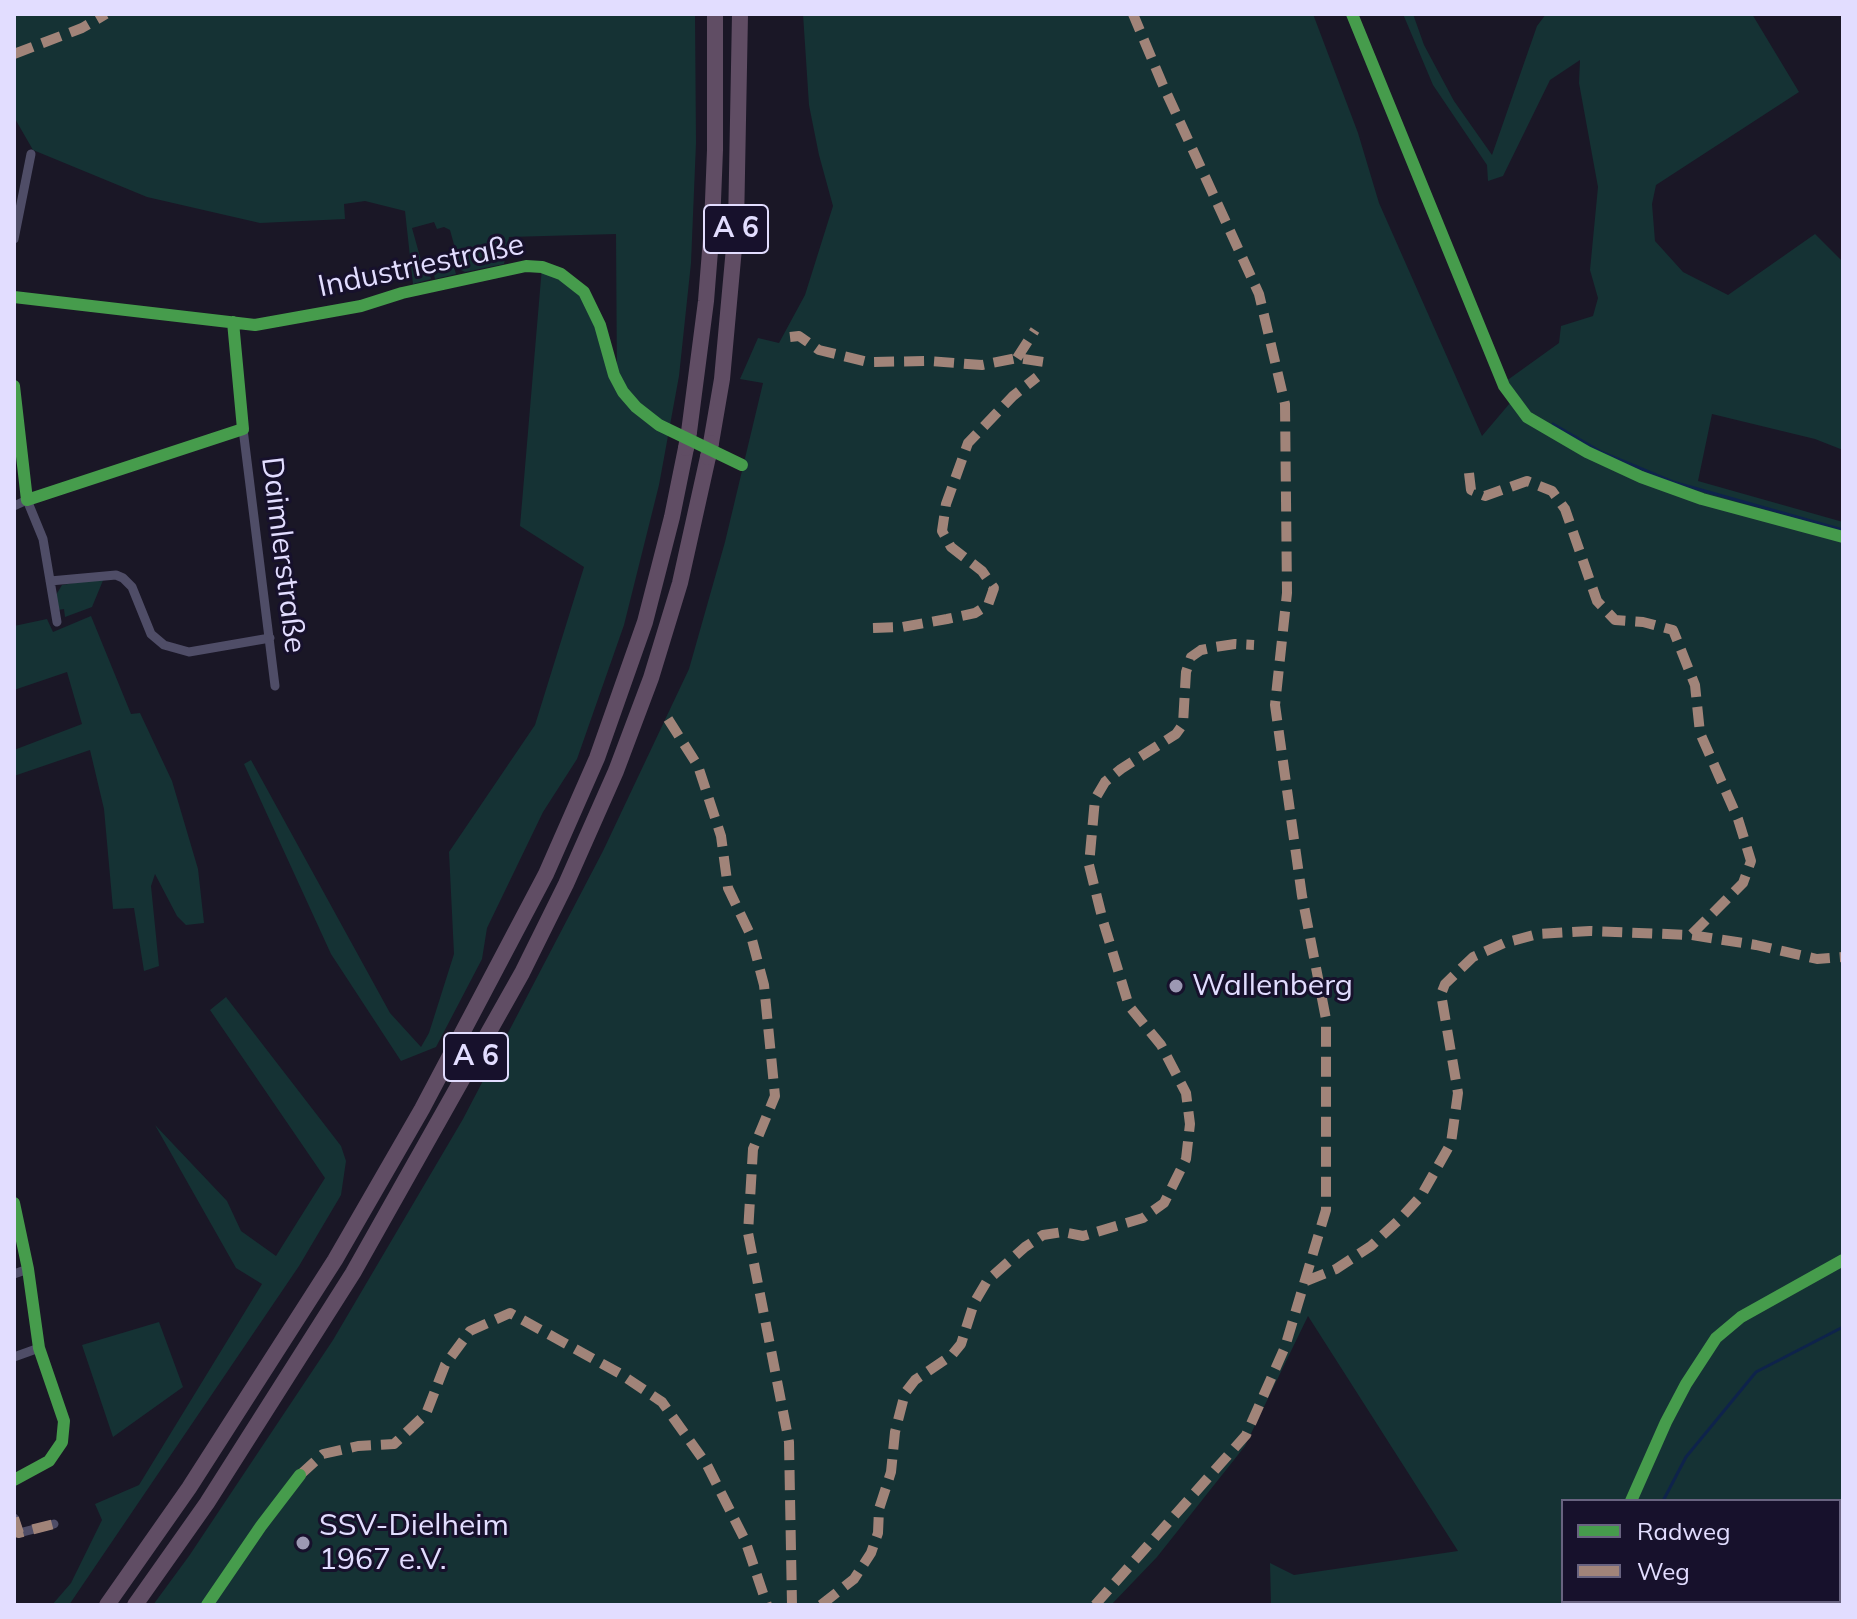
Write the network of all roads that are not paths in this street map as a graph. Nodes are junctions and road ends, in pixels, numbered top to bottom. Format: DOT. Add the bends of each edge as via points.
graph roads {
  1 [pos="715,14"];
  2 [pos="740,14"];
  3 [pos="31,154"];
  4 [pos="14,239"];
  5 [pos="14,297"];
  6 [pos="233,322"];
  7 [pos="14,386"];
  8 [pos="243,429"];
  9 [pos="742,465"];
  10 [pos="27,500"];
  11 [pos="14,506"];
  12 [pos="50,581"];
  13 [pos="57,622"];
  14 [pos="270,638"];
  15 [pos="275,686"];
  16 [pos="14,1203"];
  17 [pos="1843,1260"];
  18 [pos="28,1269"];
  19 [pos="14,1274"];
  20 [pos="39,1348"];
  21 [pos="14,1357"];
  22 [pos="300,1475"];
  23 [pos="14,1480"];
  24 [pos="1632,1499"];
  25 [pos="14,1518"];
  26 [pos="54,1524"];
  27 [pos="107,1605"];
  28 [pos="135,1605"];
  29 [pos="207,1605"];
  1 -- 27 [label="highway, A 6" via="712,226 688,440 645,622 597,758 546,874 335,1260"];
  2 -- 28 [label="highway, A 6" via="736,226 722,379 680,583 616,771 522,973 353,1273 207,1503"];
  3 -- 4 [label="street"];
  5 -- 6 [label="street, Industriestraße"];
  6 -- 8 [label="street, Daimlerstraße"];
  6 -- 9 [label="street, Industriestraße" via="281,321 526,266 542,267 584,292 614,375 636,407 659,425"];
  7 -- 10 [label="street"];
  8 -- 10 [label="street"];
  8 -- 14 [label="street, Daimlerstraße"];
  10 -- 11 [label="street"];
  10 -- 12 [label="street" via="43,539"];
  12 -- 13 [label="street"];
  12 -- 14 [label="street" via="123,578 132,587 151,634 164,645 189,652"];
  14 -- 15 [label="street, Daimlerstraße"];
  16 -- 18 [label="street"];
  17 -- 24 [label="street" via="1741,1317 1716,1338 1666,1422"];
  18 -- 19 [label="street"];
  18 -- 20 [label="street"];
  20 -- 21 [label="street"];
  20 -- 23 [label="street" via="64,1421 62,1442 49,1461"];
  22 -- 29 [label="street"];
  25 -- 26 [label="street" via="19,1533"];
}
